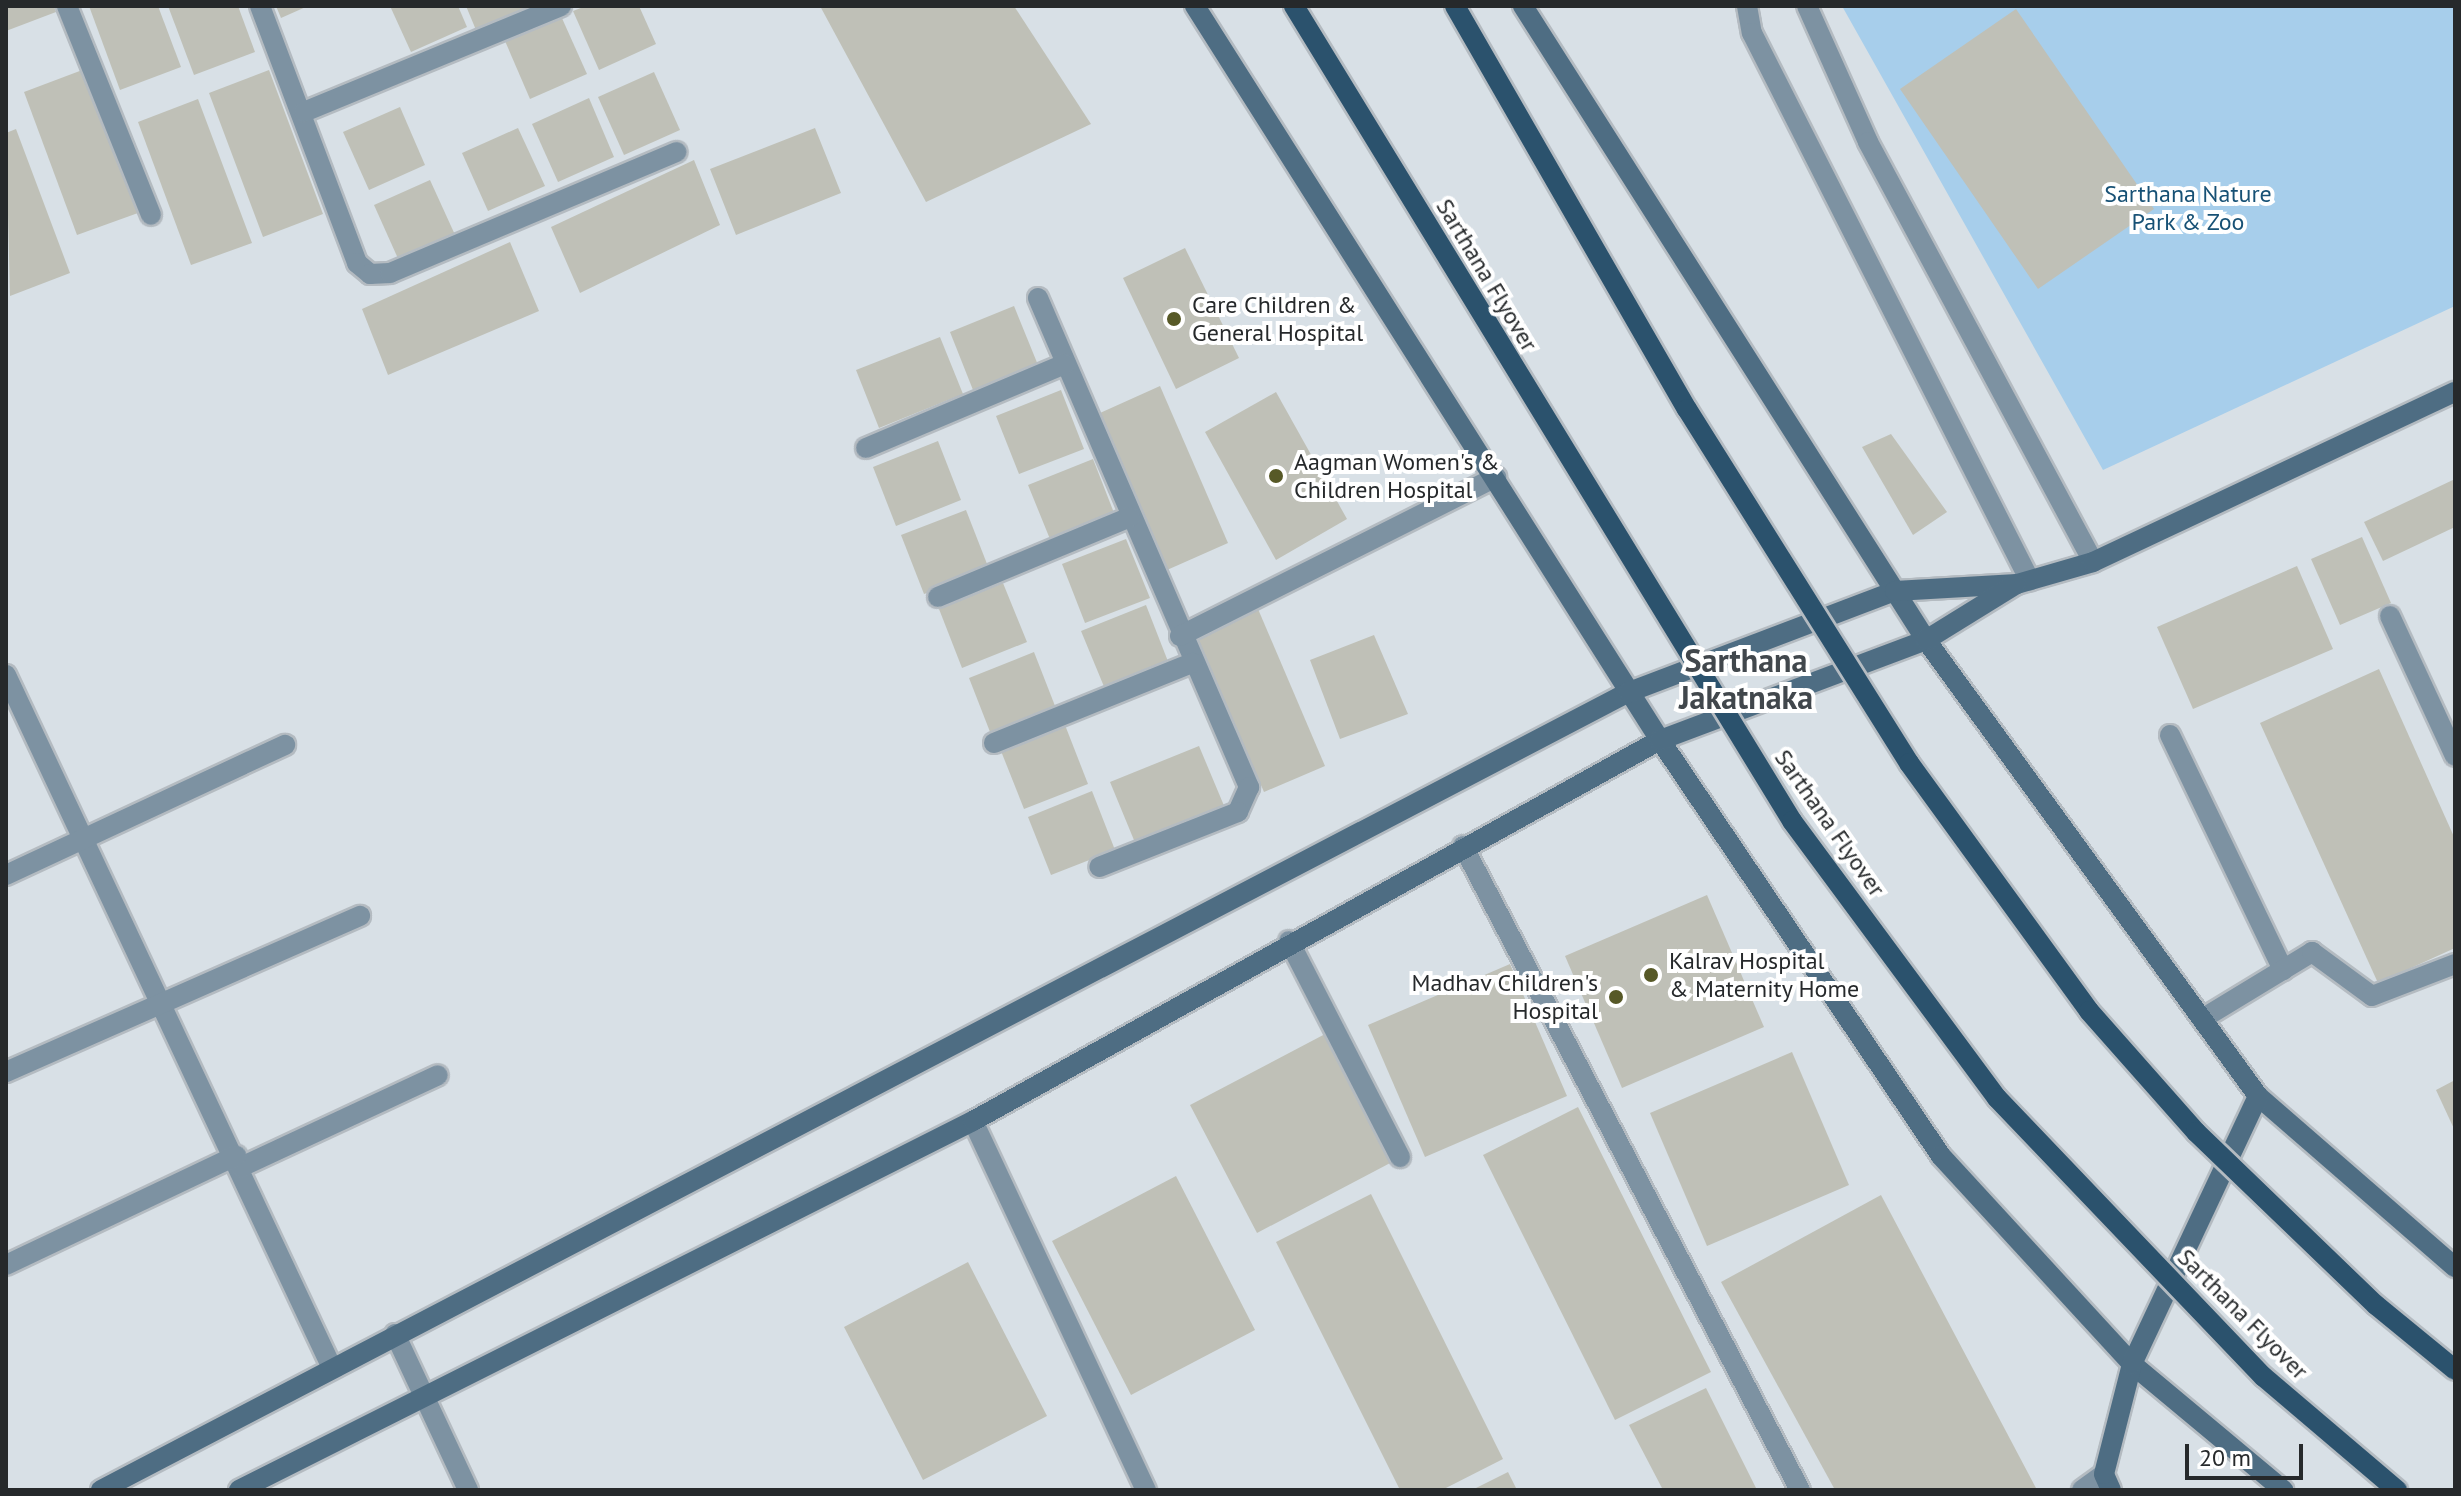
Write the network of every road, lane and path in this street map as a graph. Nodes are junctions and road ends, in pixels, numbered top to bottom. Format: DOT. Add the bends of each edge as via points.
graph roads {
  1 [pos="67,6"];
  2 [pos="260,6"];
  3 [pos="561,6"];
  4 [pos="1195,6"];
  5 [pos="1294,6"];
  6 [pos="1455,6"];
  7 [pos="1523,6"];
  8 [pos="1747,6"];
  9 [pos="1807,6"];
  10 [pos="304,112"];
  11 [pos="676,152"];
  12 [pos="151,215"];
  13 [pos="1038,298"];
  14 [pos="1065,364"];
  15 [pos="2455,392"];
  16 [pos="866,448"];
  17 [pos="1496,477"];
  18 [pos="1130,517"];
  19 [pos="2093,562"];
  20 [pos="2024,583"];
  21 [pos="1895,591"];
  22 [pos="938,597"];
  23 [pos="2390,616"];
  24 [pos="1180,636"];
  25 [pos="1926,640"];
  26 [pos="1192,663"];
  27 [pos="7,682"];
  28 [pos="1629,692"];
  29 [pos="2170,735"];
  30 [pos="1660,740"];
  31 [pos="994,743"];
  32 [pos="285,745"];
  33 [pos="2455,756"];
  34 [pos="84,838"];
  35 [pos="1463,846"];
  36 [pos="1099,867"];
  37 [pos="6,875"];
  38 [pos="360,916"];
  39 [pos="1289,941"];
  40 [pos="2455,964"];
  41 [pos="2283,970"];
  42 [pos="161,1001"];
  43 [pos="2202,1019"];
  44 [pos="6,1072"];
  45 [pos="438,1075"];
  46 [pos="2258,1096"];
  47 [pos="973,1121"];
  48 [pos="1400,1157"];
  49 [pos="239,1162"];
  50 [pos="6,1265"];
  51 [pos="2455,1267"];
  52 [pos="395,1334"];
  53 [pos="2132,1364"];
  54 [pos="331,1366"];
  55 [pos="2455,1370"];
  56 [pos="422,1395"];
  57 [pos="2107,1482"];
  58 [pos="101,1490"];
  59 [pos="239,1490"];
  60 [pos="468,1490"];
  61 [pos="1146,1490"];
  62 [pos="1800,1490"];
  63 [pos="2082,1490"];
  64 [pos="2283,1490"];
  65 [pos="2397,1490"];
  1 -- 12 [label="street"];
  2 -- 10 [label="street"];
  3 -- 10 [label="street"];
  4 -- 17 [label="street"];
  5 -- 65 [label="main road, Sarthana Flyover, bridge" via="1792,821 1988,1085 2264,1377"];
  6 -- 55 [label="main road, bridge" via="1687,409 1909,763 2089,1011 2196,1132"];
  7 -- 21 [label="street"];
  8 -- 20 [label="street" via="1752,33"];
  9 -- 19 [label="street" via="1868,142"];
  10 -- 11 [label="street" via="357,263 370,274 390,273"];
  13 -- 14 [label="street"];
  14 -- 16 [label="street"];
  14 -- 18 [label="street"];
  15 -- 19 [label="street"];
  17 -- 24 [label="street"];
  17 -- 28 [label="street"];
  18 -- 22 [label="street"];
  18 -- 24 [label="street"];
  19 -- 20 [label="street"];
  20 -- 21 [label="street"];
  20 -- 25 [label="street"];
  21 -- 25 [label="street"];
  21 -- 28 [label="street"];
  23 -- 33 [label="street"];
  24 -- 26 [label="street"];
  25 -- 30 [label="street"];
  25 -- 43 [label="street"];
  26 -- 31 [label="street"];
  26 -- 36 [label="street" via="1249,799 1238,812"];
  27 -- 34 [label="street"];
  28 -- 30 [label="street"];
  28 -- 52 [label="street"];
  29 -- 41 [label="street"];
  30 -- 35 [label="street"];
  30 -- 53 [label="street" via="1941,1156"];
  32 -- 34 [label="street"];
  34 -- 37 [label="street"];
  34 -- 42 [label="street"];
  35 -- 39 [label="street"];
  35 -- 62 [label="street"];
  38 -- 42 [label="street"];
  39 -- 47 [label="street"];
  39 -- 48 [label="street"];
  40 -- 41 [label="street" via="2372,996 2320,953"];
  41 -- 43 [label="street"];
  42 -- 44 [label="street"];
  42 -- 49 [label="street"];
  43 -- 46 [label="street"];
  45 -- 49 [label="street"];
  46 -- 51 [label="street"];
  46 -- 53 [label="street"];
  47 -- 56 [label="street"];
  47 -- 61 [label="street"];
  49 -- 50 [label="street"];
  49 -- 54 [label="street"];
  52 -- 54 [label="street"];
  52 -- 56 [label="street"];
  53 -- 57 [label="street"];
  53 -- 64 [label="street"];
  54 -- 58 [label="street"];
  56 -- 59 [label="street"];
  56 -- 60 [label="street"];
  57 -- 63 [label="street"];
}
